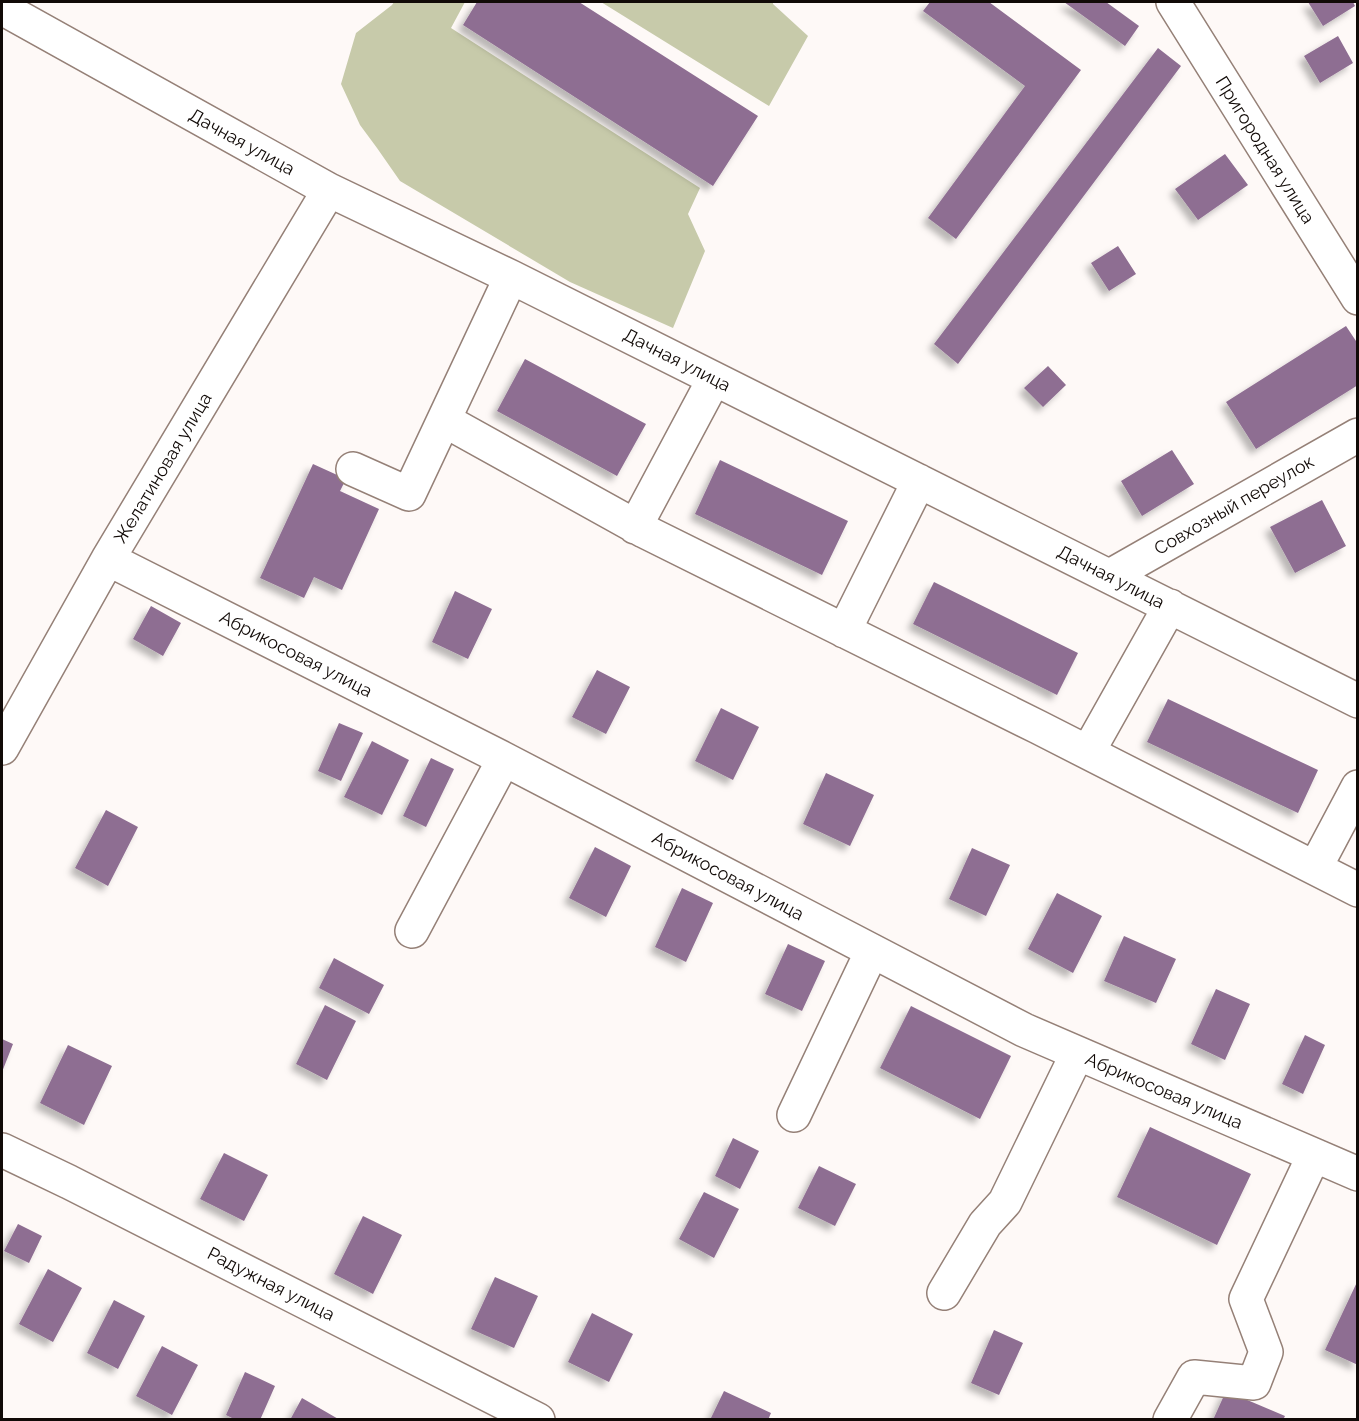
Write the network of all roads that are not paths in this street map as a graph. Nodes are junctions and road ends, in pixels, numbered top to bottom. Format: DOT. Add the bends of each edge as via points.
graph roads {
  1 [pos="1173,2"];
  2 [pos="2,8"];
  3 [pos="329,190"];
  4 [pos="511,277"];
  5 [pos="1358,298"];
  6 [pos="714,379"];
  7 [pos="444,420"];
  8 [pos="1358,435"];
  9 [pos="353,470"];
  10 [pos="919,481"];
  11 [pos="636,527"];
  12 [pos="108,559"];
  13 [pos="1110,576"];
  14 [pos="1170,606"];
  15 [pos="844,631"];
  16 [pos="1358,701"];
  17 [pos="2,748"];
  18 [pos="1088,752"];
  19 [pos="504,759"];
  20 [pos="1358,788"];
  21 [pos="1315,868"];
  22 [pos="1358,890"];
  23 [pos="412,931"];
  24 [pos="872,951"];
  25 [pos="1077,1053"];
  26 [pos="794,1115"];
  27 [pos="2,1150"];
  28 [pos="1314,1155"];
  29 [pos="1358,1174"];
  30 [pos="944,1293"];
  31 [pos="538,1419"];
  32 [pos="1170,1419"];
  1 -- 5 [label="street, Пригородная улица"];
  2 -- 3 [label="street, Дачная улица"];
  3 -- 4 [label="street, Дачная улица"];
  3 -- 12 [label="street, Желатиновая улица"];
  4 -- 6 [label="street, Дачная улица"];
  4 -- 7 [label="street"];
  6 -- 10 [label="street, Дачная улица"];
  6 -- 11 [label="street"];
  7 -- 9 [label="street" via="409,494"];
  7 -- 11 [label="street"];
  8 -- 13 [label="street, Совхозный переулок"];
  10 -- 13 [label="street, Дачная улица"];
  10 -- 15 [label="street"];
  11 -- 15 [label="street"];
  12 -- 17 [label="street, Желатиновая улица"];
  12 -- 19 [label="street, Абрикосовая улица"];
  13 -- 14 [label="street, Дачная улица"];
  14 -- 16 [label="street, Дачная улица"];
  14 -- 18 [label="street"];
  15 -- 18 [label="street"];
  18 -- 21 [label="street"];
  19 -- 23 [label="street"];
  19 -- 24 [label="street, Абрикосовая улица"];
  20 -- 21 [label="street"];
  21 -- 22 [label="street"];
  24 -- 25 [label="street, Абрикосовая улица" via="1024,1030"];
  24 -- 26 [label="street"];
  25 -- 28 [label="street, Абрикосовая улица"];
  25 -- 30 [label="street" via="1005,1202 985,1224"];
  27 -- 31 [label="street, Радужная улица"];
  28 -- 29 [label="street, Абрикосовая улица"];
  28 -- 32 [label="street" via="1246,1299 1266,1352 1254,1383 1194,1377"];
}
